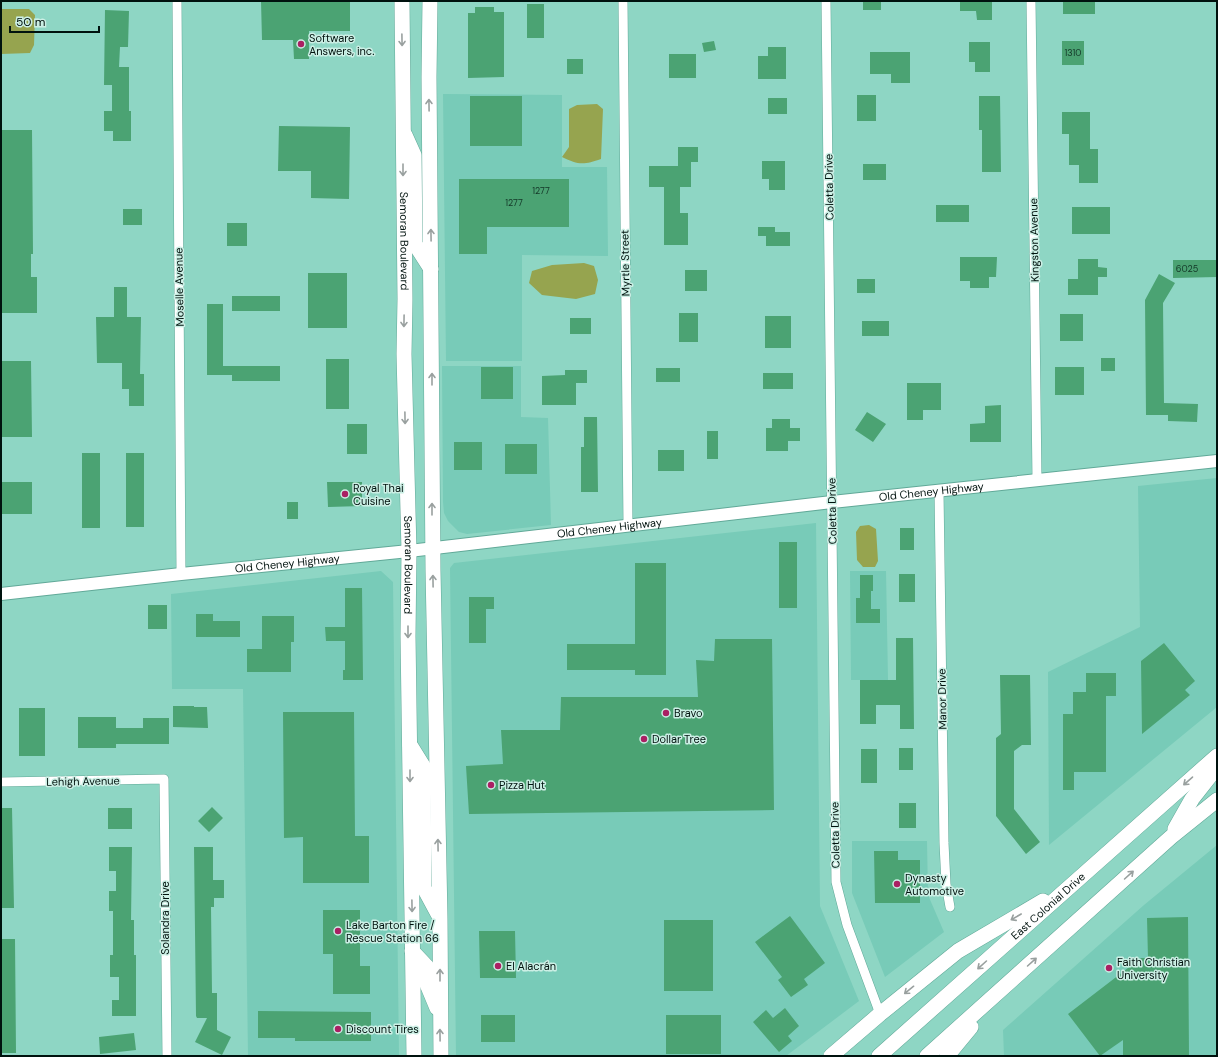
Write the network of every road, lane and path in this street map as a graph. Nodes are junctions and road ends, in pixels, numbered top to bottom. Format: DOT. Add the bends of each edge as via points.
graph roads {
  1 [pos="177,1"];
  2 [pos="402,1"];
  3 [pos="430,1"];
  4 [pos="623,1"];
  5 [pos="826,1"];
  6 [pos="1031,1"];
  7 [pos="403,130"];
  8 [pos="431,269"];
  9 [pos="1217,461"];
  10 [pos="1037,480"];
  11 [pos="939,490"];
  12 [pos="832,502"];
  13 [pos="628,526"];
  14 [pos="432,548"];
  15 [pos="409,551"];
  16 [pos="181,574"];
  17 [pos="1,594"];
  18 [pos="410,744"];
  19 [pos="1217,756"];
  20 [pos="1217,767"];
  21 [pos="164,779"];
  22 [pos="1,782"];
  23 [pos="1217,800"];
  24 [pos="1171,837"];
  25 [pos="1074,883"];
  26 [pos="950,907"];
  27 [pos="440,918"];
  28 [pos="412,951"];
  29 [pos="1004,988"];
  30 [pos="440,1014"];
  31 [pos="880,1014"];
  32 [pos="166,1056"];
  33 [pos="414,1056"];
  34 [pos="441,1056"];
  35 [pos="831,1056"];
  36 [pos="879,1056"];
  37 [pos="927,1056"];
  38 [pos="947,1056"];
  1 -- 16 [label="street, Moselle Avenue"];
  2 -- 7 [label="main road, Semoran Boulevard, one-way"];
  8 -- 3 [label="main road, one-way"];
  4 -- 13 [label="street, Myrtle Street"];
  5 -- 12 [label="street, Coletta Drive"];
  6 -- 10 [label="street, Kingston Avenue"];
  7 -- 8 [label="main road" via="414,155 415,244"];
  7 -- 15 [label="main road, Semoran Boulevard, one-way" via="404,354"];
  14 -- 8 [label="main road, one-way"];
  9 -- 10 [label="street, Old Cheney Highway"];
  10 -- 11 [label="street, Old Cheney Highway"];
  11 -- 12 [label="street, Old Cheney Highway"];
  11 -- 26 [label="street, Manor Drive" via="944,843"];
  12 -- 13 [label="street, Old Cheney Highway"];
  12 -- 31 [label="street, Coletta Drive" via="836,882 847,925"];
  13 -- 14 [label="street, Old Cheney Highway"];
  14 -- 15 [label="street, Old Cheney Highway"];
  27 -- 14 [label="main road, one-way"];
  15 -- 16 [label="street, Old Cheney Highway"];
  15 -- 18 [label="main road, Semoran Boulevard, one-way"];
  16 -- 17 [label="street, Old Cheney Highway"];
  18 -- 27 [label="main road" via="423,766 424,888"];
  18 -- 28 [label="main road, Semoran Boulevard, one-way"];
  19 -- 25 [label="main road, East Colonial Drive, one-way"];
  20 -- 24 [label="main road" via="1192,799"];
  21 -- 22 [label="street, Lehigh Avenue"];
  21 -- 32 [label="street, Solandra Drive"];
  23 -- 24 [label="main road"];
  29 -- 24 [label="main road, one-way"];
  25 -- 31 [label="main road, one-way" via="958,951"];
  25 -- 36 [label="main road, East Colonial Drive, one-way"];
  30 -- 27 [label="main road, one-way"];
  28 -- 30 [label="main road" via="427,967 428,984"];
  28 -- 33 [label="main road, Semoran Boulevard"];
  29 -- 37 [label="main road"];
  29 -- 38 [label="main road"];
  34 -- 30 [label="main road, one-way"];
  31 -- 35 [label="main road"];
}
